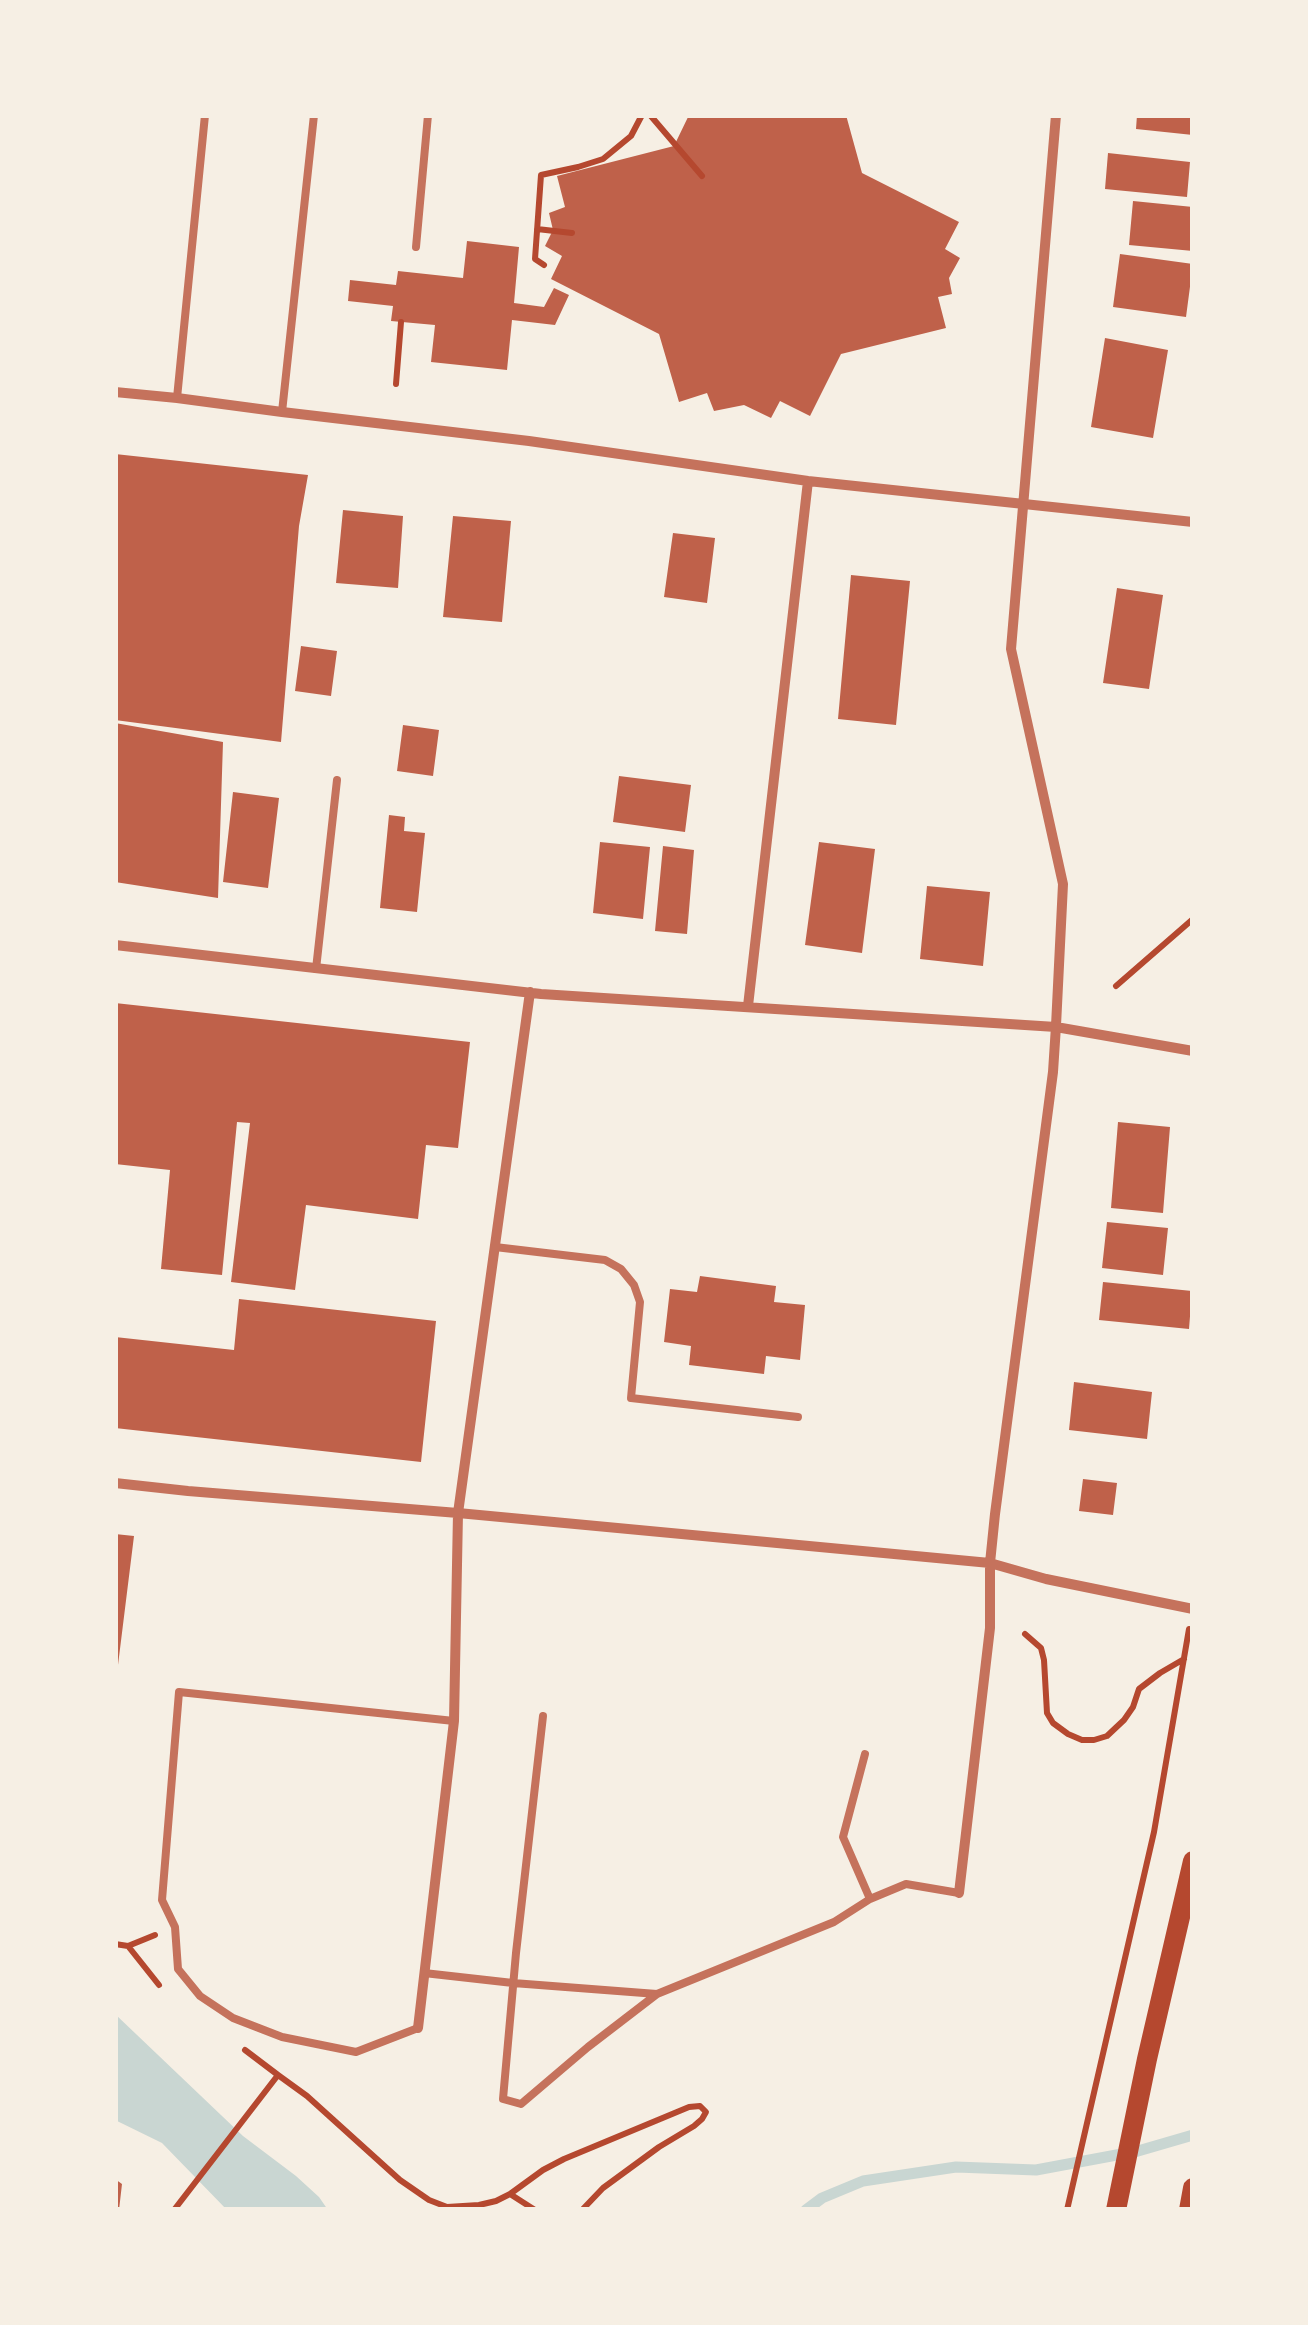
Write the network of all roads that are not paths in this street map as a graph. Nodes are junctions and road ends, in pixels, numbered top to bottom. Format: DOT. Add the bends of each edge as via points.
graph roads {
  1 [pos="205,115"];
  2 [pos="314,115"];
  3 [pos="428,115"];
  4 [pos="1056,115"];
  5 [pos="416,247"];
  6 [pos="115,392"];
  7 [pos="177,398"];
  8 [pos="282,412"];
  9 [pos="808,481"];
  10 [pos="1022,504"];
  11 [pos="1193,522"];
  12 [pos="337,780"];
  13 [pos="115,946"];
  14 [pos="316,970"];
  15 [pos="530,992"];
  16 [pos="748,1006"];
  17 [pos="1056,1028"];
  18 [pos="1193,1050"];
  19 [pos="494,1246"];
  20 [pos="798,1416"];
  21 [pos="115,1482"];
  22 [pos="458,1513"];
  23 [pos="990,1563"];
  24 [pos="1193,1609"];
  25 [pos="543,1716"];
  26 [pos="454,1721"];
  27 [pos="865,1754"];
  28 [pos="1193,1861"];
  29 [pos="958,1893"];
  30 [pos="870,1899"];
  31 [pos="424,1973"];
  32 [pos="513,1983"];
  33 [pos="657,1994"];
  34 [pos="418,2028"];
  35 [pos="1193,2188"];
  36 [pos="1116,2210"];
  37 [pos="1188,2210"];
  1 -- 7 [label="lane"];
  2 -- 8 [label="lane"];
  3 -- 5 [label="lane"];
  4 -- 10 [label="street"];
  6 -- 7 [label="street"];
  7 -- 8 [label="street"];
  8 -- 9 [label="street"];
  9 -- 10 [label="street"];
  9 -- 16 [label="street"];
  10 -- 11 [label="street"];
  10 -- 17 [label="street" via="1011,649 1063,884"];
  12 -- 14 [label="lane"];
  13 -- 14 [label="street"];
  14 -- 15 [label="street"];
  15 -- 16 [label="street"];
  15 -- 19 [label="street"];
  16 -- 17 [label="street"];
  17 -- 18 [label="street"];
  17 -- 23 [label="street"];
  19 -- 20 [label="lane" via="605,1260 621,1270 640,1302 631,1398"];
  19 -- 22 [label="street"];
  21 -- 22 [label="street"];
  22 -- 23 [label="street"];
  22 -- 26 [label="street"];
  23 -- 24 [label="street"];
  23 -- 29 [label="street" via="990,1628"];
  25 -- 32 [label="lane"];
  26 -- 31 [label="street"];
  26 -- 34 [label="lane" via="179,1692 162,1900 175,1927 178,1969 216,2007 282,2038 356,2052"];
  27 -- 30 [label="lane" via="844,1837"];
  28 -- 36 [label="main road"];
  29 -- 30 [label="lane" via="906,1884"];
  30 -- 33 [label="lane" via="834,1922"];
  31 -- 32 [label="lane"];
  31 -- 34 [label="street"];
  32 -- 33 [label="lane"];
  32 -- 33 [label="lane" via="503,2099 521,2104"];
  35 -- 37 [label="main road"];
}
